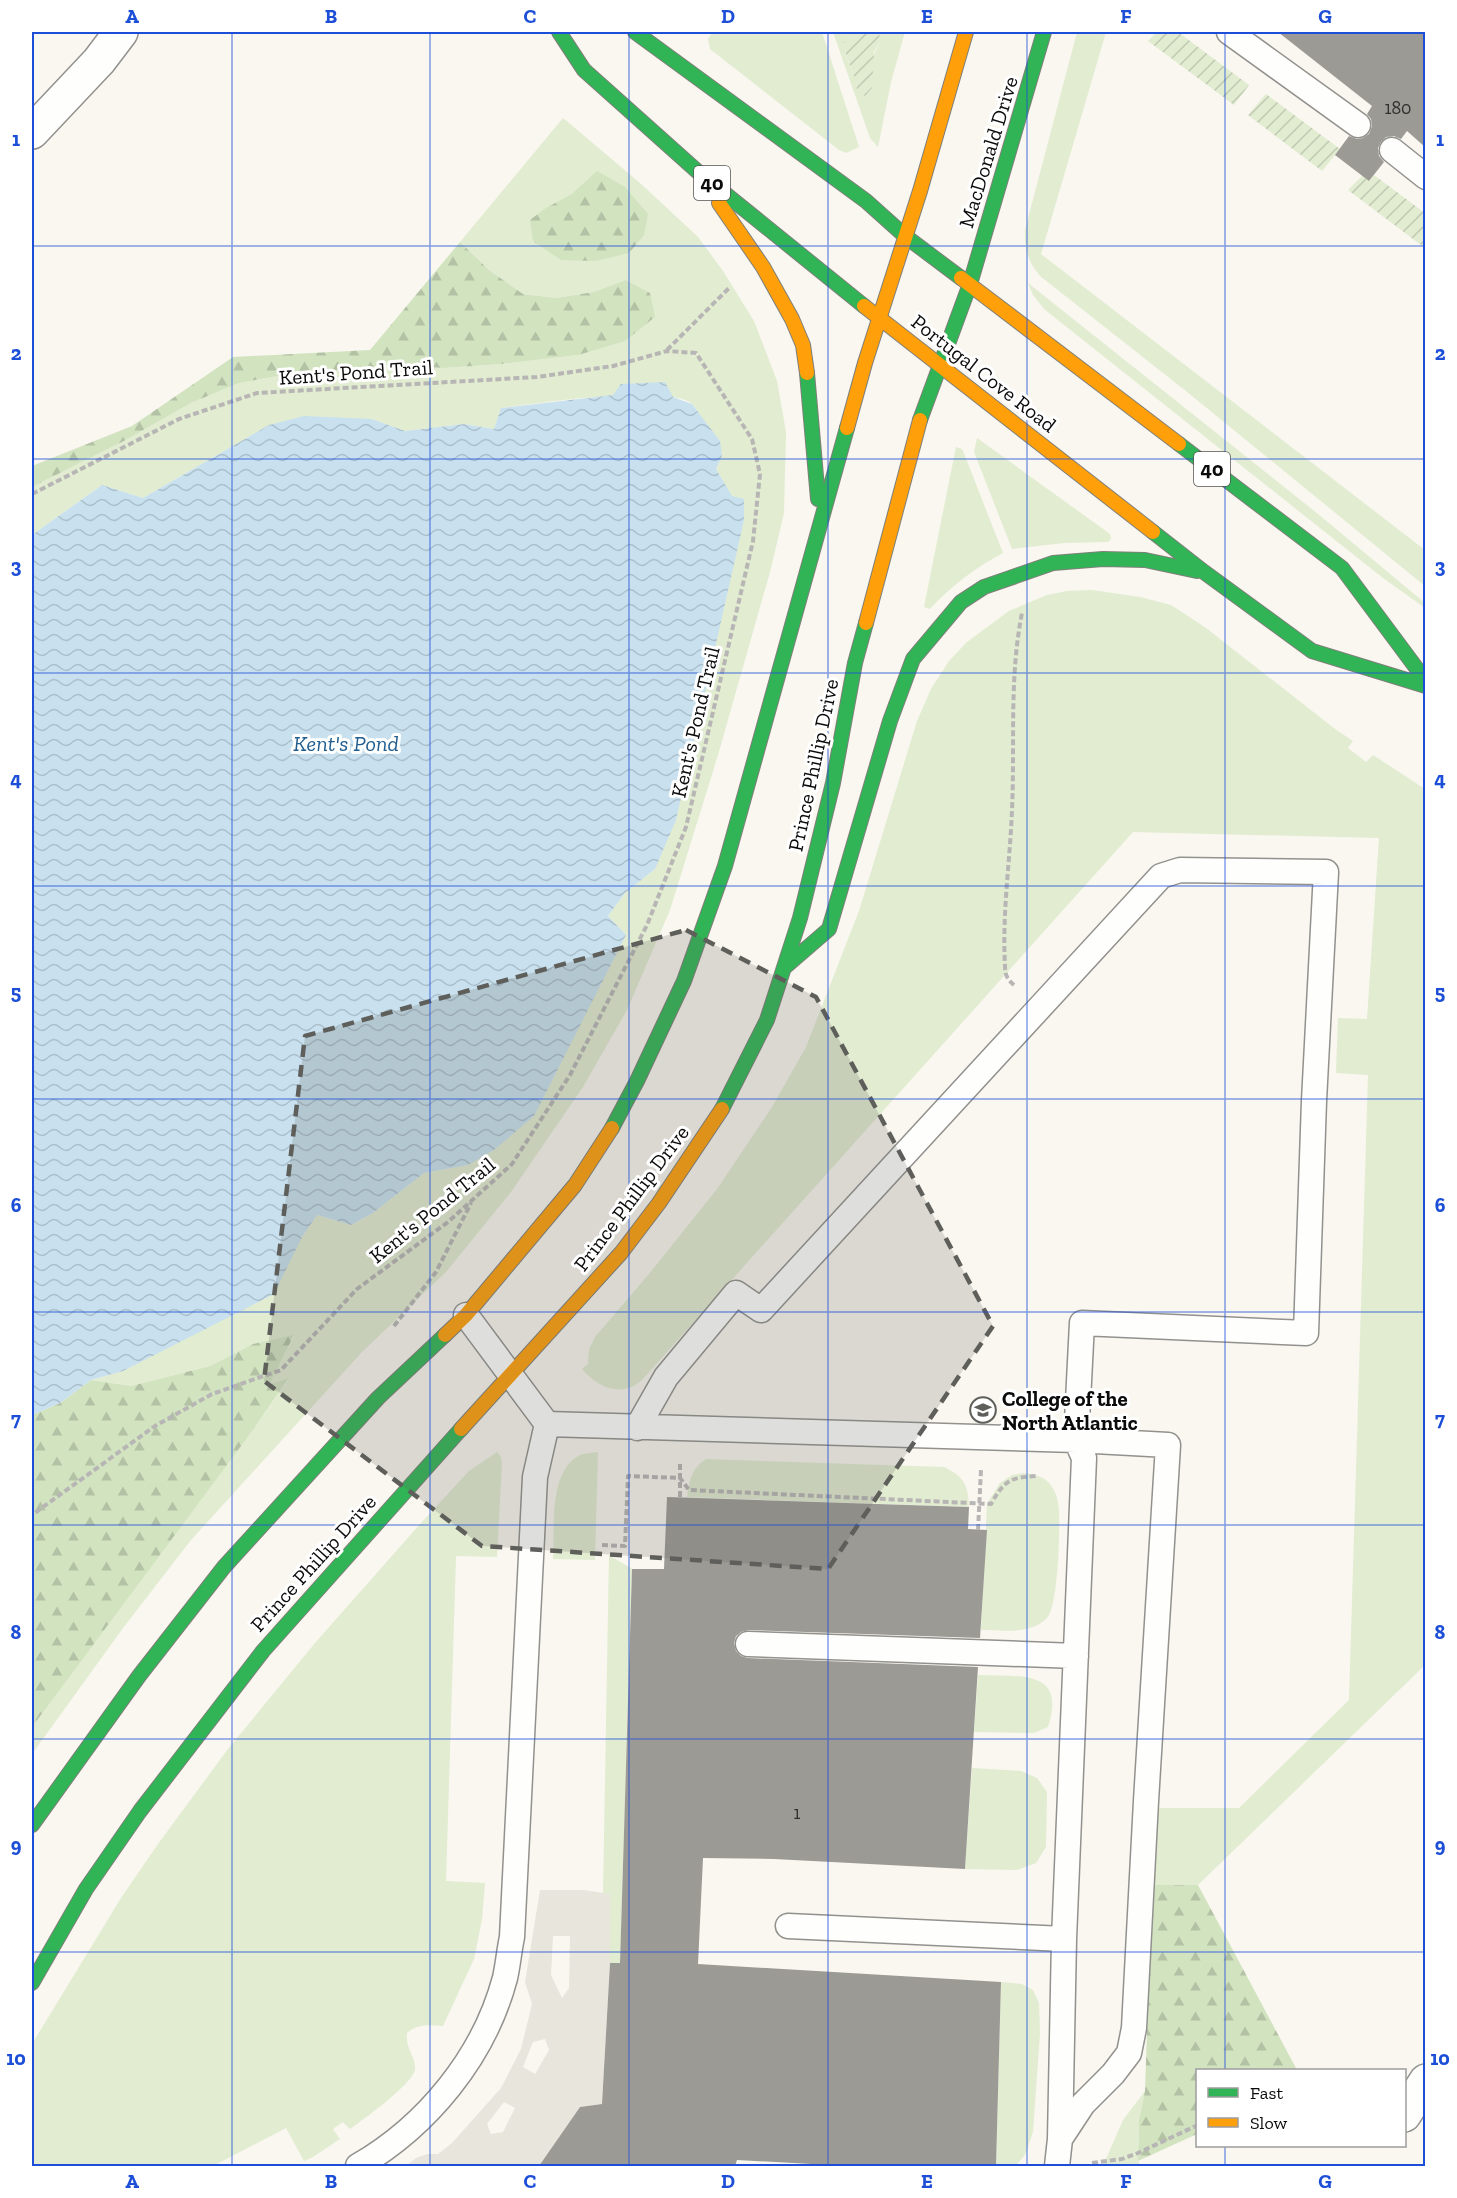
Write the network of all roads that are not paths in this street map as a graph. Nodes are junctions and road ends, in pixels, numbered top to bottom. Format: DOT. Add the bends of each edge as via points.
graph roads {
  1 [pos="121,32"];
  2 [pos="559,32"];
  3 [pos="635,32"];
  4 [pos="966,32"];
  5 [pos="1044,32"];
  6 [pos="1229,32"];
  7 [pos="1358,125"];
  8 [pos="32,132"];
  9 [pos="1392,150"];
  10 [pos="697,171"];
  11 [pos="1425,177"];
  12 [pos="905,236"];
  13 [pos="970,284"];
  14 [pos="880,318"];
  15 [pos="939,363"];
  16 [pos="819,525"];
  17 [pos="1204,572"];
  18 [pos="1425,681"];
  19 [pos="1425,686"];
  20 [pos="785,967"];
  21 [pos="466,1315"];
  22 [pos="512,1375"];
  23 [pos="547,1424"];
  24 [pos="637,1428"];
  25 [pos="1076,1440"];
  26 [pos="748,1644"];
  27 [pos="1076,1656"];
  28 [pos="32,1825"];
  29 [pos="788,1926"];
  30 [pos="1064,1940"];
  31 [pos="32,1983"];
  32 [pos="1425,2081"];
  33 [pos="1406,2112"];
  34 [pos="1060,2139"];
  35 [pos="1057,2164"];
  36 [pos="358,2166"];
  1 -- 8 [label="street"];
  2 -- 10 [label="main road, Portugal Cove Road / 40" via="584,70"];
  3 -- 12 [label="main road, 40" via="866,201"];
  4 -- 12 [label="main road"];
  5 -- 13 [label="main road, MacDonald Drive"];
  6 -- 7 [label="lane"];
  9 -- 11 [label="lane"];
  10 -- 14 [label="main road, Portugal Cove Road / 40"];
  10 -- 16 [label="main road" via="764,267 803,345"];
  12 -- 13 [label="main road, 40"];
  12 -- 14 [label="main road"];
  13 -- 15 [label="main road, Prince Phillip Drive"];
  13 -- 18 [label="main road, 40" via="1342,568"];
  14 -- 15 [label="main road, Portugal Cove Road / 40"];
  14 -- 16 [label="main road"];
  15 -- 17 [label="main road, Portugal Cove Road / 40"];
  15 -- 20 [label="main road, Prince Phillip Drive" via="855,663 831,794"];
  16 -- 21 [label="main road" via="743,808 684,981 637,1081 575,1185"];
  17 -- 19 [label="main road, Portugal Cove Road / 40" via="1312,651"];
  17 -- 20 [label="main road" via="1145,560 1053,563 984,587 961,602 913,659 890,721 829,929"];
  20 -- 22 [label="main road, Prince Phillip Drive" via="767,1020 739,1079 697,1148 621,1253"];
  21 -- 22 [label="lane"];
  21 -- 28 [label="main road" via="378,1398 224,1567 139,1676"];
  22 -- 23 [label="lane"];
  22 -- 31 [label="main road, Prince Phillip Drive" via="345,1557 243,1676 86,1889"];
  23 -- 24 [label="lane"];
  23 -- 36 [label="lane" via="535,1477 512,1937 505,1977 478,2043 456,2077 411,2129"];
  24 -- 25 [label="lane"];
  24 -- 25 [label="lane" via="666,1377 736,1293 761,1310 1161,876 1180,870 1326,872 1306,1333 1082,1323"];
  25 -- 27 [label="lane" via="1084,1458"];
  25 -- 34 [label="lane" via="1168,1445 1134,2028 1130,2053 1083,2104"];
  26 -- 27 [label="lane"];
  27 -- 30 [label="lane"];
  29 -- 30 [label="lane"];
  30 -- 34 [label="lane"];
  32 -- 33 [label="street"];
  34 -- 35 [label="lane"];
}
